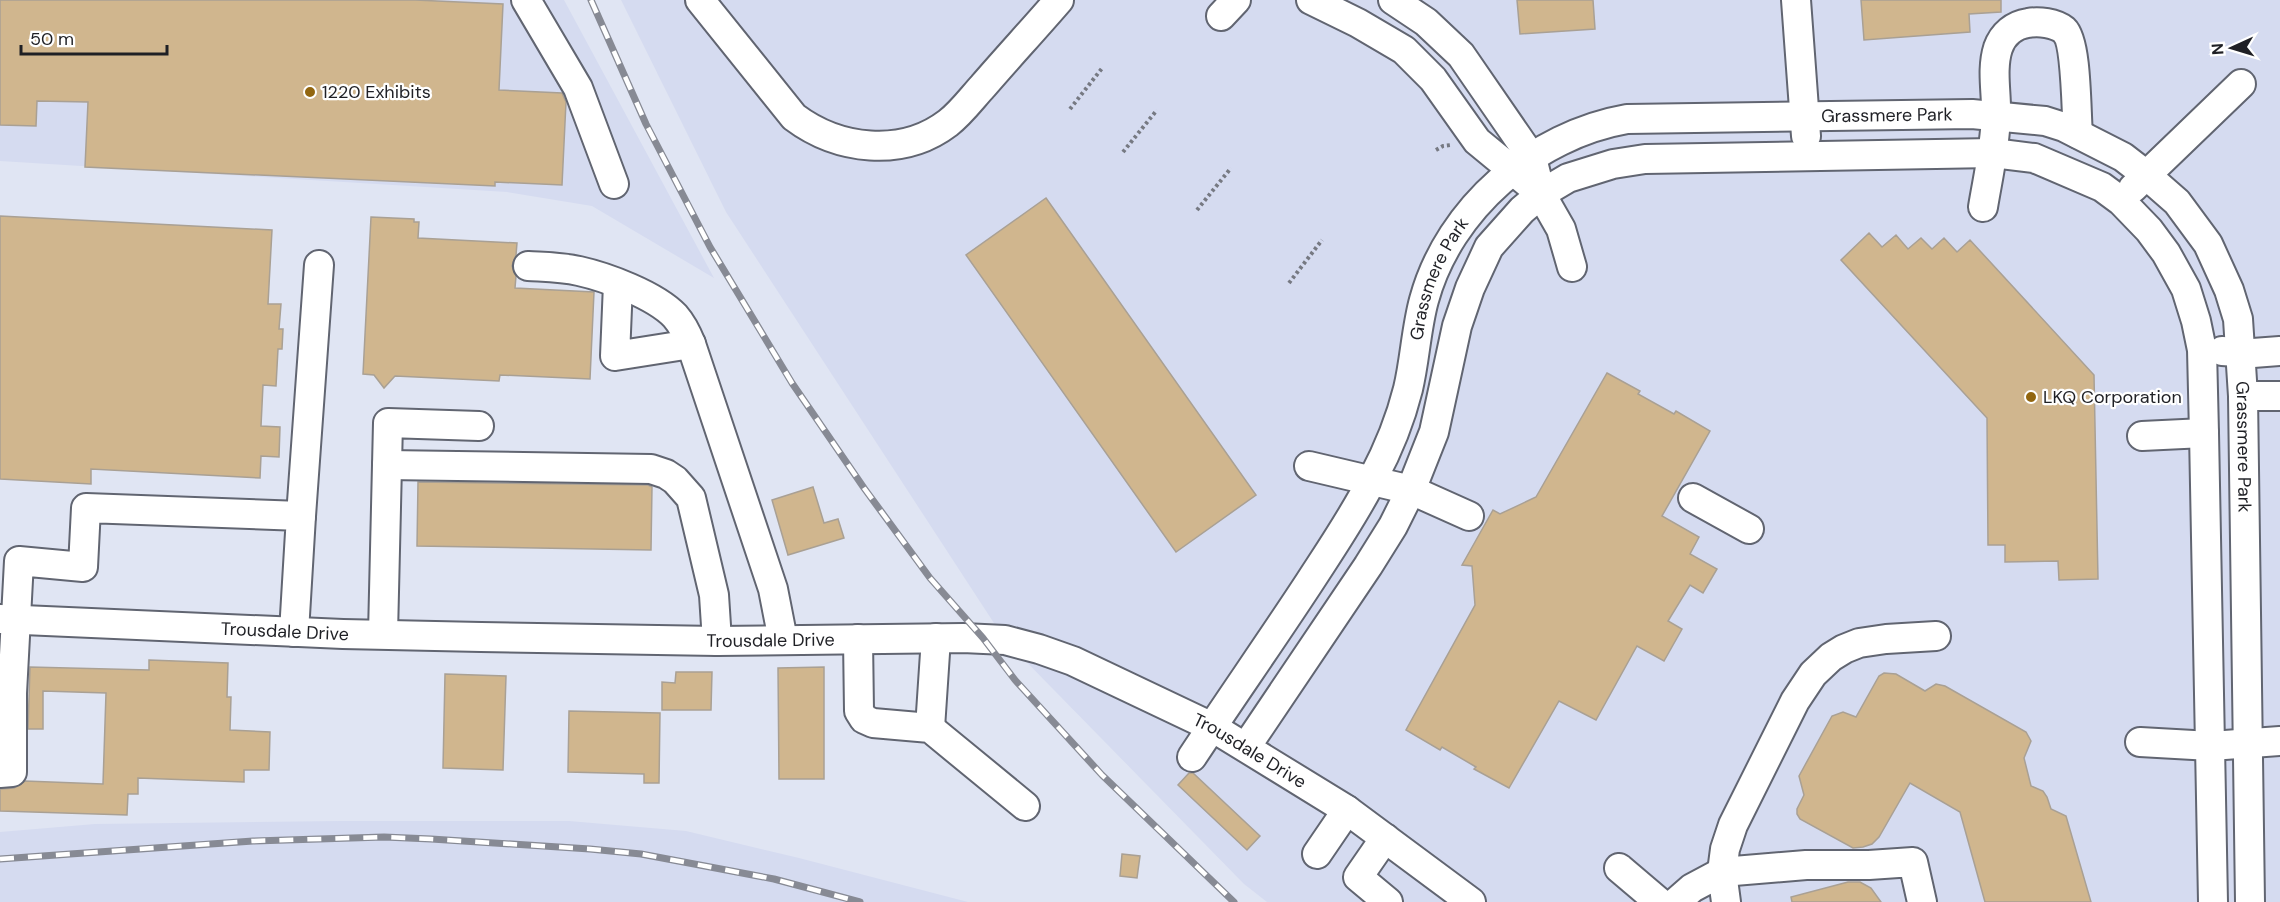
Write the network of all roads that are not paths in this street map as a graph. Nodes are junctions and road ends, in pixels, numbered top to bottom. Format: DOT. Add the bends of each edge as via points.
graph roads {
  1 [pos="526,0"];
  2 [pos="700,0"];
  3 [pos="1059,0"];
  4 [pos="1311,0"];
  5 [pos="1393,0"];
  6 [pos="1796,0"];
  7 [pos="2241,84"];
  8 [pos="1996,115"];
  9 [pos="1805,117"];
  10 [pos="2078,134"];
  11 [pos="1993,153"];
  12 [pos="1807,156"];
  13 [pos="1522,164"];
  14 [pos="2145,174"];
  15 [pos="614,184"];
  16 [pos="1541,194"];
  17 [pos="2121,201"];
  18 [pos="1983,207"];
  19 [pos="319,265"];
  20 [pos="528,266"];
  21 [pos="1572,267"];
  22 [pos="618,284"];
  23 [pos="691,344"];
  24 [pos="2202,350"];
  25 [pos="2280,351"];
  26 [pos="2241,352"];
  27 [pos="2243,396"];
  28 [pos="2280,396"];
  29 [pos="479,426"];
  30 [pos="2204,433"];
  31 [pos="2142,436"];
  32 [pos="387,465"];
  33 [pos="1309,466"];
  34 [pos="1372,481"];
  35 [pos="1411,490"];
  36 [pos="1693,498"];
  37 [pos="301,516"];
  38 [pos="1469,516"];
  39 [pos="1749,529"];
  40 [pos="9,557"];
  41 [pos="8,620"];
  42 [pos="294,632"];
  43 [pos="383,634"];
  44 [pos="1936,636"];
  45 [pos="936,638"];
  46 [pos="858,639"];
  47 [pos="783,640"];
  48 [pos="717,641"];
  49 [pos="930,728"];
  50 [pos="1212,728"];
  51 [pos="2280,741"];
  52 [pos="2140,742"];
  53 [pos="2249,744"];
  54 [pos="2211,746"];
  55 [pos="1246,747"];
  56 [pos="1192,757"];
  57 [pos="0,773"];
  58 [pos="1025,806"];
  59 [pos="1347,810"];
  60 [pos="1385,838"];
  61 [pos="1317,855"];
  62 [pos="1619,868"];
  63 [pos="1722,872"];
  64 [pos="1465,900"];
  65 [pos="1388,902"];
  66 [pos="1659,902"];
  67 [pos="1676,902"];
  68 [pos="1726,902"];
  69 [pos="1922,902"];
  70 [pos="2213,902"];
  71 [pos="2250,902"];
  1 -- 15 [label="street" via="578,88"];
  2 -- 3 [label="street" via="794,117 831,138 862,146 884,146 909,143 948,124"];
  4 -- 13 [label="street" via="1404,50 1433,79 1477,141"];
  5 -- 13 [label="street" via="1426,22 1461,55"];
  6 -- 9 [label="street"];
  7 -- 14 [label="street"];
  8 -- 9 [label="street, Grassmere Park"];
  8 -- 10 [label="street, Grassmere Park" via="2045,122"];
  8 -- 10 [label="street" via="1994,75 2001,42 2019,25 2049,24 2064,30 2071,41"];
  8 -- 11 [label="street"];
  9 -- 12 [label="street"];
  9 -- 13 [label="street, Grassmere Park" via="1627,119 1558,141"];
  10 -- 14 [label="street, Grassmere Park" via="2123,157"];
  11 -- 12 [label="street, Grassmere Park"];
  11 -- 17 [label="street, Grassmere Park" via="2034,158 2102,187"];
  11 -- 18 [label="street"];
  12 -- 16 [label="street, Grassmere Park" via="1645,159 1568,178"];
  13 -- 16 [label="street"];
  13 -- 34 [label="street, Grassmere Park" via="1483,196 1435,268 1417,329 1408,389 1393,438"];
  14 -- 17 [label="street"];
  14 -- 26 [label="street, Grassmere Park" via="2176,202 2208,244 2238,319"];
  16 -- 21 [label="street" via="1561,229"];
  16 -- 35 [label="street, Grassmere Park" via="1489,247 1470,288 1457,326 1434,432"];
  17 -- 24 [label="street, Grassmere Park" via="2158,242 2186,289"];
  19 -- 37 [label="street"];
  20 -- 22 [label="street" via="576,270"];
  22 -- 23 [label="street" via="673,314"];
  22 -- 23 [label="street" via="615,356"];
  23 -- 47 [label="street" via="773,589"];
  24 -- 26 [label="street"];
  24 -- 30 [label="street, Grassmere Park"];
  25 -- 26 [label="street"];
  26 -- 27 [label="street, Grassmere Park"];
  27 -- 28 [label="street"];
  27 -- 53 [label="street, Grassmere Park"];
  29 -- 32 [label="street" via="388,423"];
  30 -- 31 [label="street"];
  30 -- 54 [label="street, Grassmere Park"];
  32 -- 43 [label="street"];
  32 -- 48 [label="street" via="651,470 666,474 687,490 694,505 714,595"];
  33 -- 34 [label="street"];
  34 -- 35 [label="street"];
  34 -- 50 [label="street, Grassmere Park"];
  35 -- 38 [label="street"];
  35 -- 55 [label="street, Grassmere Park" via="1368,566"];
  36 -- 39 [label="street"];
  37 -- 40 [label="street" via="86,508 83,567"];
  37 -- 42 [label="street"];
  40 -- 41 [label="street"];
  41 -- 42 [label="street, Trousdale Drive"];
  41 -- 57 [label="street" via="12,772"];
  42 -- 43 [label="street, Trousdale Drive"];
  43 -- 48 [label="street, Trousdale Drive"];
  44 -- 63 [label="street" via="1859,643 1831,657 1813,674 1795,701 1733,825"];
  45 -- 46 [label="street, Trousdale Drive"];
  45 -- 49 [label="street"];
  45 -- 50 [label="street, Trousdale Drive" via="1005,640 1039,649 1073,661"];
  46 -- 47 [label="street, Trousdale Drive"];
  46 -- 49 [label="street" via="860,711 864,719"];
  47 -- 48 [label="street, Trousdale Drive"];
  49 -- 58 [label="street"];
  50 -- 55 [label="street, Trousdale Drive"];
  50 -- 56 [label="street, Grassmere Park"];
  51 -- 53 [label="street"];
  52 -- 54 [label="street"];
  53 -- 54 [label="street"];
  53 -- 71 [label="street, Grassmere Park"];
  54 -- 70 [label="street, Grassmere Park"];
  55 -- 59 [label="street, Trousdale Drive"];
  59 -- 60 [label="street, Trousdale Drive"];
  59 -- 61 [label="street"];
  60 -- 64 [label="street, Trousdale Drive"];
  60 -- 65 [label="street" via="1358,877"];
  62 -- 66 [label="street"];
  63 -- 67 [label="street"];
  63 -- 68 [label="street"];
  63 -- 69 [label="street" via="1913,862"];
}
